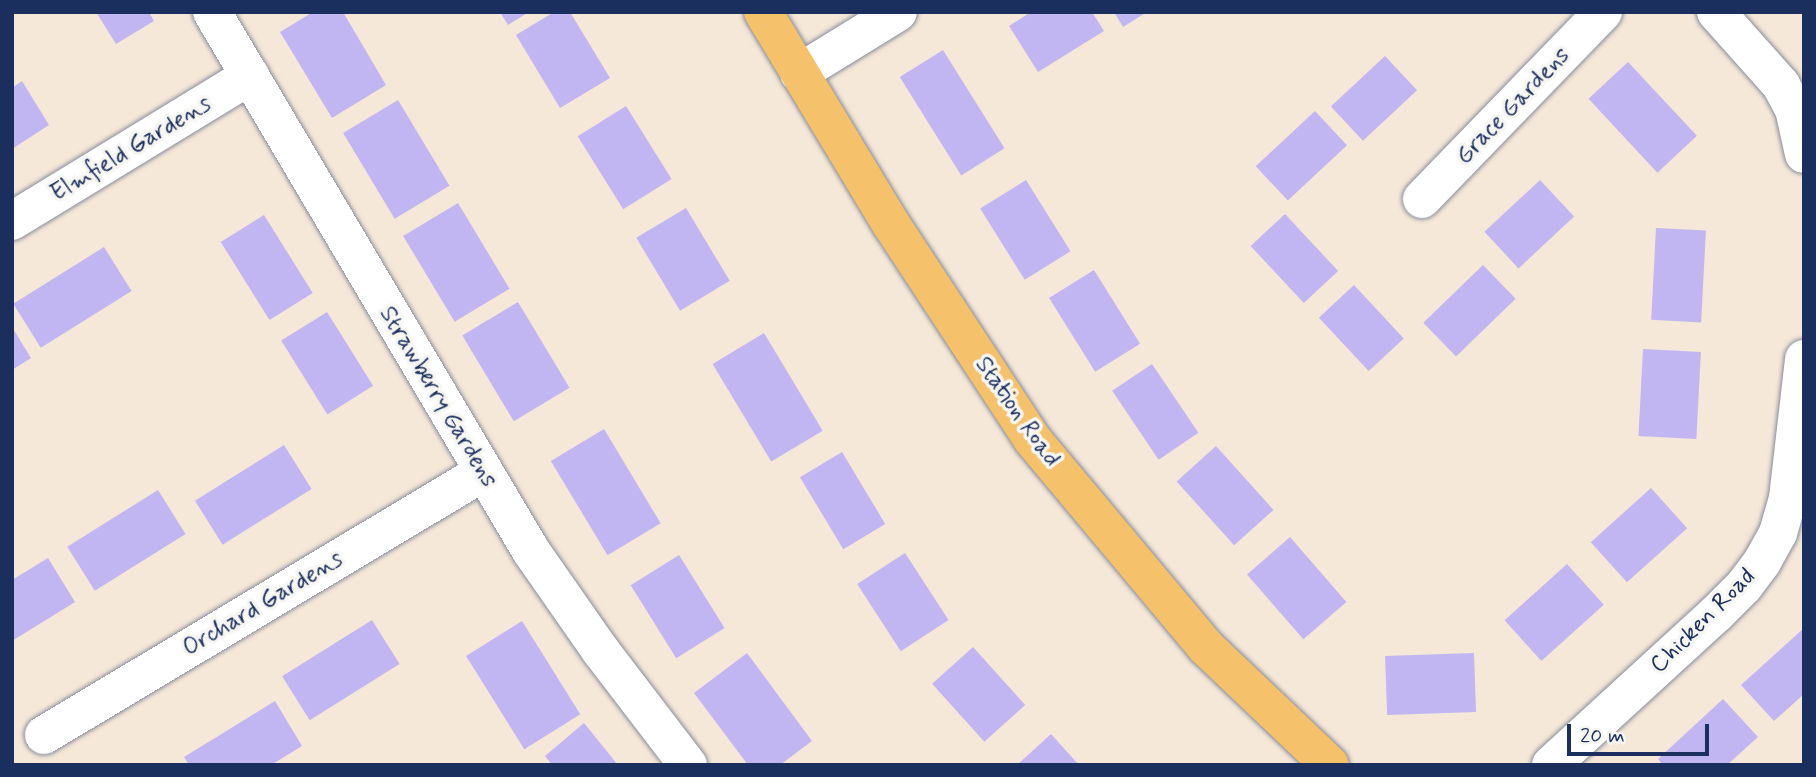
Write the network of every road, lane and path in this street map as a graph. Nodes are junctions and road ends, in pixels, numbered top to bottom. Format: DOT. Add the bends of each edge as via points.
graph roads {
  1 [pos="212,12"];
  2 [pos="763,12"];
  3 [pos="898,12"];
  4 [pos="1603,12"];
  5 [pos="1716,12"];
  6 [pos="799,74"];
  7 [pos="250,76"];
  8 [pos="1804,154"];
  9 [pos="1422,199"];
  10 [pos="12,221"];
  11 [pos="1804,359"];
  12 [pos="482,473"];
  13 [pos="44,734"];
  14 [pos="688,765"];
  15 [pos="1330,765"];
  16 [pos="1551,765"];
  1 -- 7 [label="street, Strawberry Gardens"];
  2 -- 6 [label="main road, Station Road"];
  3 -- 6 [label="street"];
  4 -- 9 [label="street, Grace Gardens"];
  5 -- 8 [label="street" via="1781,85 1794,108"];
  6 -- 15 [label="main road, Station Road" via="1032,439 1206,647"];
  7 -- 10 [label="street, Elmfield Gardens"];
  7 -- 12 [label="street, Strawberry Gardens"];
  11 -- 16 [label="street, Chicken Road" via="1788,498 1778,533 1762,562 1716,614"];
  12 -- 13 [label="street, Orchard Gardens"];
  12 -- 14 [label="street, Strawberry Gardens" via="600,650"];
}
